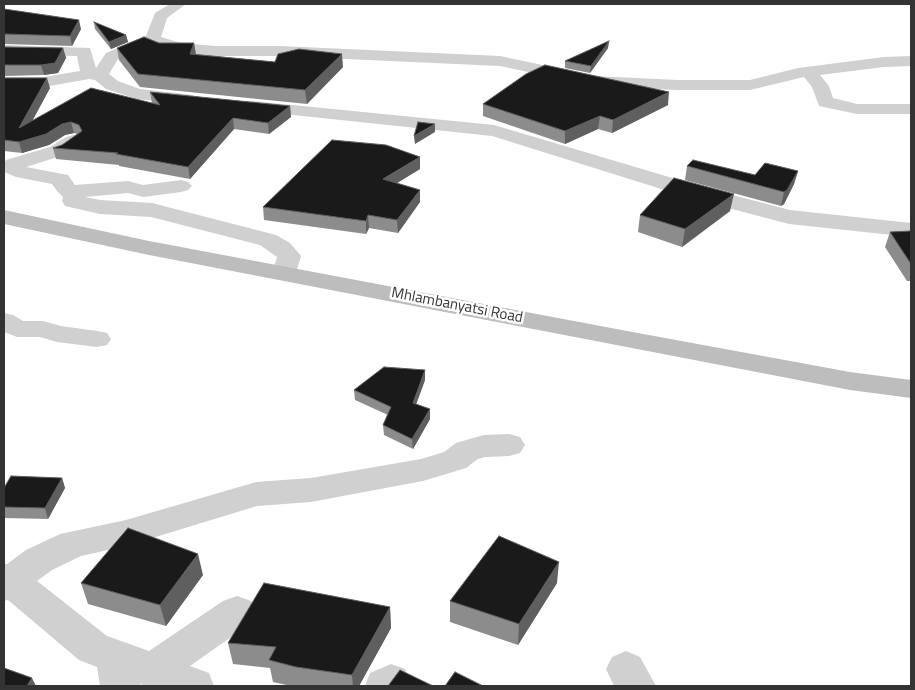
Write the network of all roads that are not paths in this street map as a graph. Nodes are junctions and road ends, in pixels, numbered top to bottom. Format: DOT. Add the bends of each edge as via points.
graph roads {
  1 [pos="179,4"];
  2 [pos="153,39"];
  3 [pos="4,50"];
  4 [pos="911,61"];
  5 [pos="809,72"];
  6 [pos="94,74"];
  7 [pos="4,82"];
  8 [pos="202,101"];
  9 [pos="232,104"];
  10 [pos="911,109"];
  11 [pos="73,141"];
  12 [pos="181,186"];
  13 [pos="74,194"];
  14 [pos="4,217"];
  15 [pos="911,230"];
  16 [pos="284,273"];
  17 [pos="4,321"];
  18 [pos="96,339"];
  19 [pos="911,389"];
  20 [pos="509,445"];
  21 [pos="6,582"];
  22 [pos="237,612"];
  23 [pos="130,671"];
  24 [pos="194,686"];
  1 -- 2 [label="street" via="160,16"];
  2 -- 5 [label="street" via="179,47 215,51 500,61 603,82 750,85"];
  2 -- 6 [label="street" via="112,56"];
  3 -- 6 [label="street" via="84,51"];
  4 -- 5 [label="street"];
  5 -- 10 [label="street" via="820,86 825,102 857,110"];
  6 -- 7 [label="street" via="44,82"];
  6 -- 8 [label="street" via="137,94"];
  9 -- 15 [label="street" via="494,131 789,217"];
  11 -- 13 [label="street" via="57,151 13,164 12,169 61,179"];
  12 -- 13 [label="street" via="143,190 98,188"];
  13 -- 16 [label="street" via="73,200 83,204 152,210 268,240 290,256"];
  14 -- 16 [label="main road, Mhlambanyatsi Road"];
  16 -- 19 [label="main road, Mhlambanyatsi Road" via="850,381"];
  17 -- 18 [label="street" via="17,329 43,329"];
  20 -- 21 [label="street" via="466,451 455,460 423,470 311,490 256,494 126,533 73,544 39,560"];
  21 -- 23 [label="street" via="93,648"];
  22 -- 23 [label="street"];
  23 -- 24 [label="street"];
}
